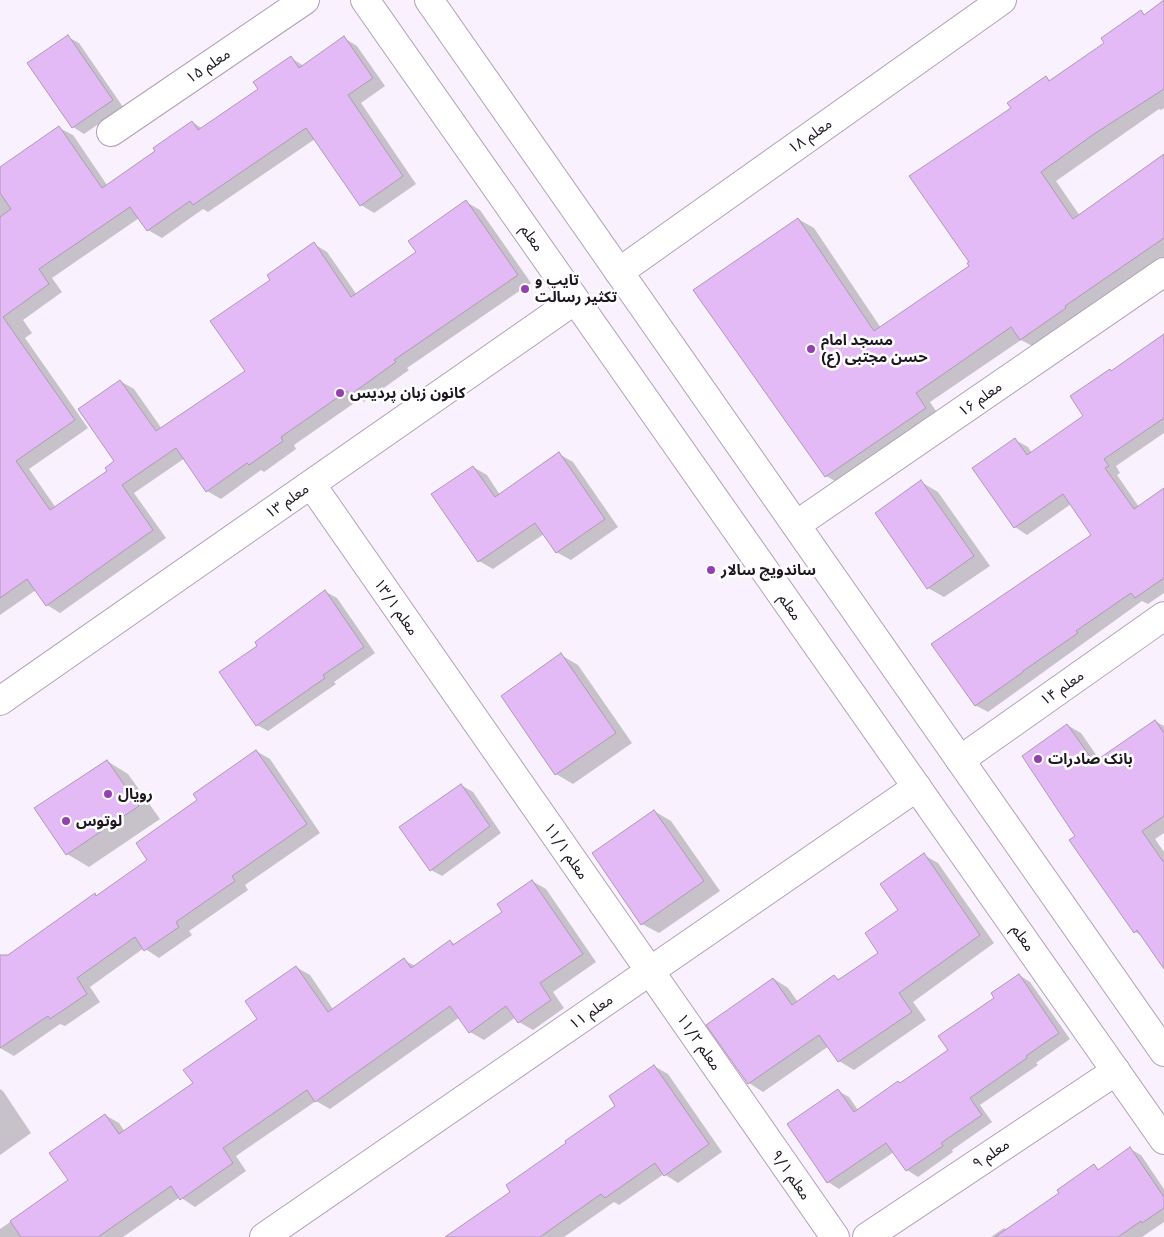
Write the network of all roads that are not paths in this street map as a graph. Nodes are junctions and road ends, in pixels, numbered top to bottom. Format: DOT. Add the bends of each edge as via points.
graph roads {
  1 [pos="305,0"];
  2 [pos="365,0"];
  3 [pos="429,0"];
  4 [pos="1002,0"];
  5 [pos="111,132"];
  6 [pos="619,272"];
  7 [pos="1164,272"];
  8 [pos="575,300"];
  9 [pos="311,484"];
  10 [pos="796,525"];
  11 [pos="1164,616"];
  12 [pos="0,701"];
  13 [pos="482,730"];
  14 [pos="960,760"];
  15 [pos="917,787"];
  16 [pos="650,972"];
  17 [pos="1161,1042"];
  18 [pos="1116,1071"];
  19 [pos="748,1112"];
  20 [pos="1164,1140"];
  21 [pos="264,1237"];
  22 [pos="835,1237"];
  23 [pos="867,1237"];
  1 -- 5 [label="street, معلم ۱۵"];
  2 -- 8 [label="street, معلم"];
  3 -- 6 [label="street"];
  4 -- 6 [label="street, معلم ۱۸"];
  6 -- 10 [label="street"];
  7 -- 10 [label="street, معلم ۱۶‌"];
  8 -- 9 [label="street, معلم ۱۳"];
  8 -- 15 [label="street, معلم"];
  9 -- 12 [label="street, معلم ۱۳"];
  9 -- 13 [label="street, معلم ۱۳/۱"];
  10 -- 14 [label="street"];
  11 -- 14 [label="street, معلم ۱۴"];
  13 -- 16 [label="street, معلم ۱۱/۱"];
  14 -- 17 [label="street"];
  15 -- 16 [label="street, معلم ۱۱"];
  15 -- 18 [label="street, معلم"];
  16 -- 19 [label="street, معلم ۱۱/۲"];
  16 -- 21 [label="street, معلم ۱۱"];
  18 -- 20 [label="street, معلم"];
  18 -- 23 [label="street, معلم ۹"];
  19 -- 22 [label="street, معلم ۹/۱"];
}
